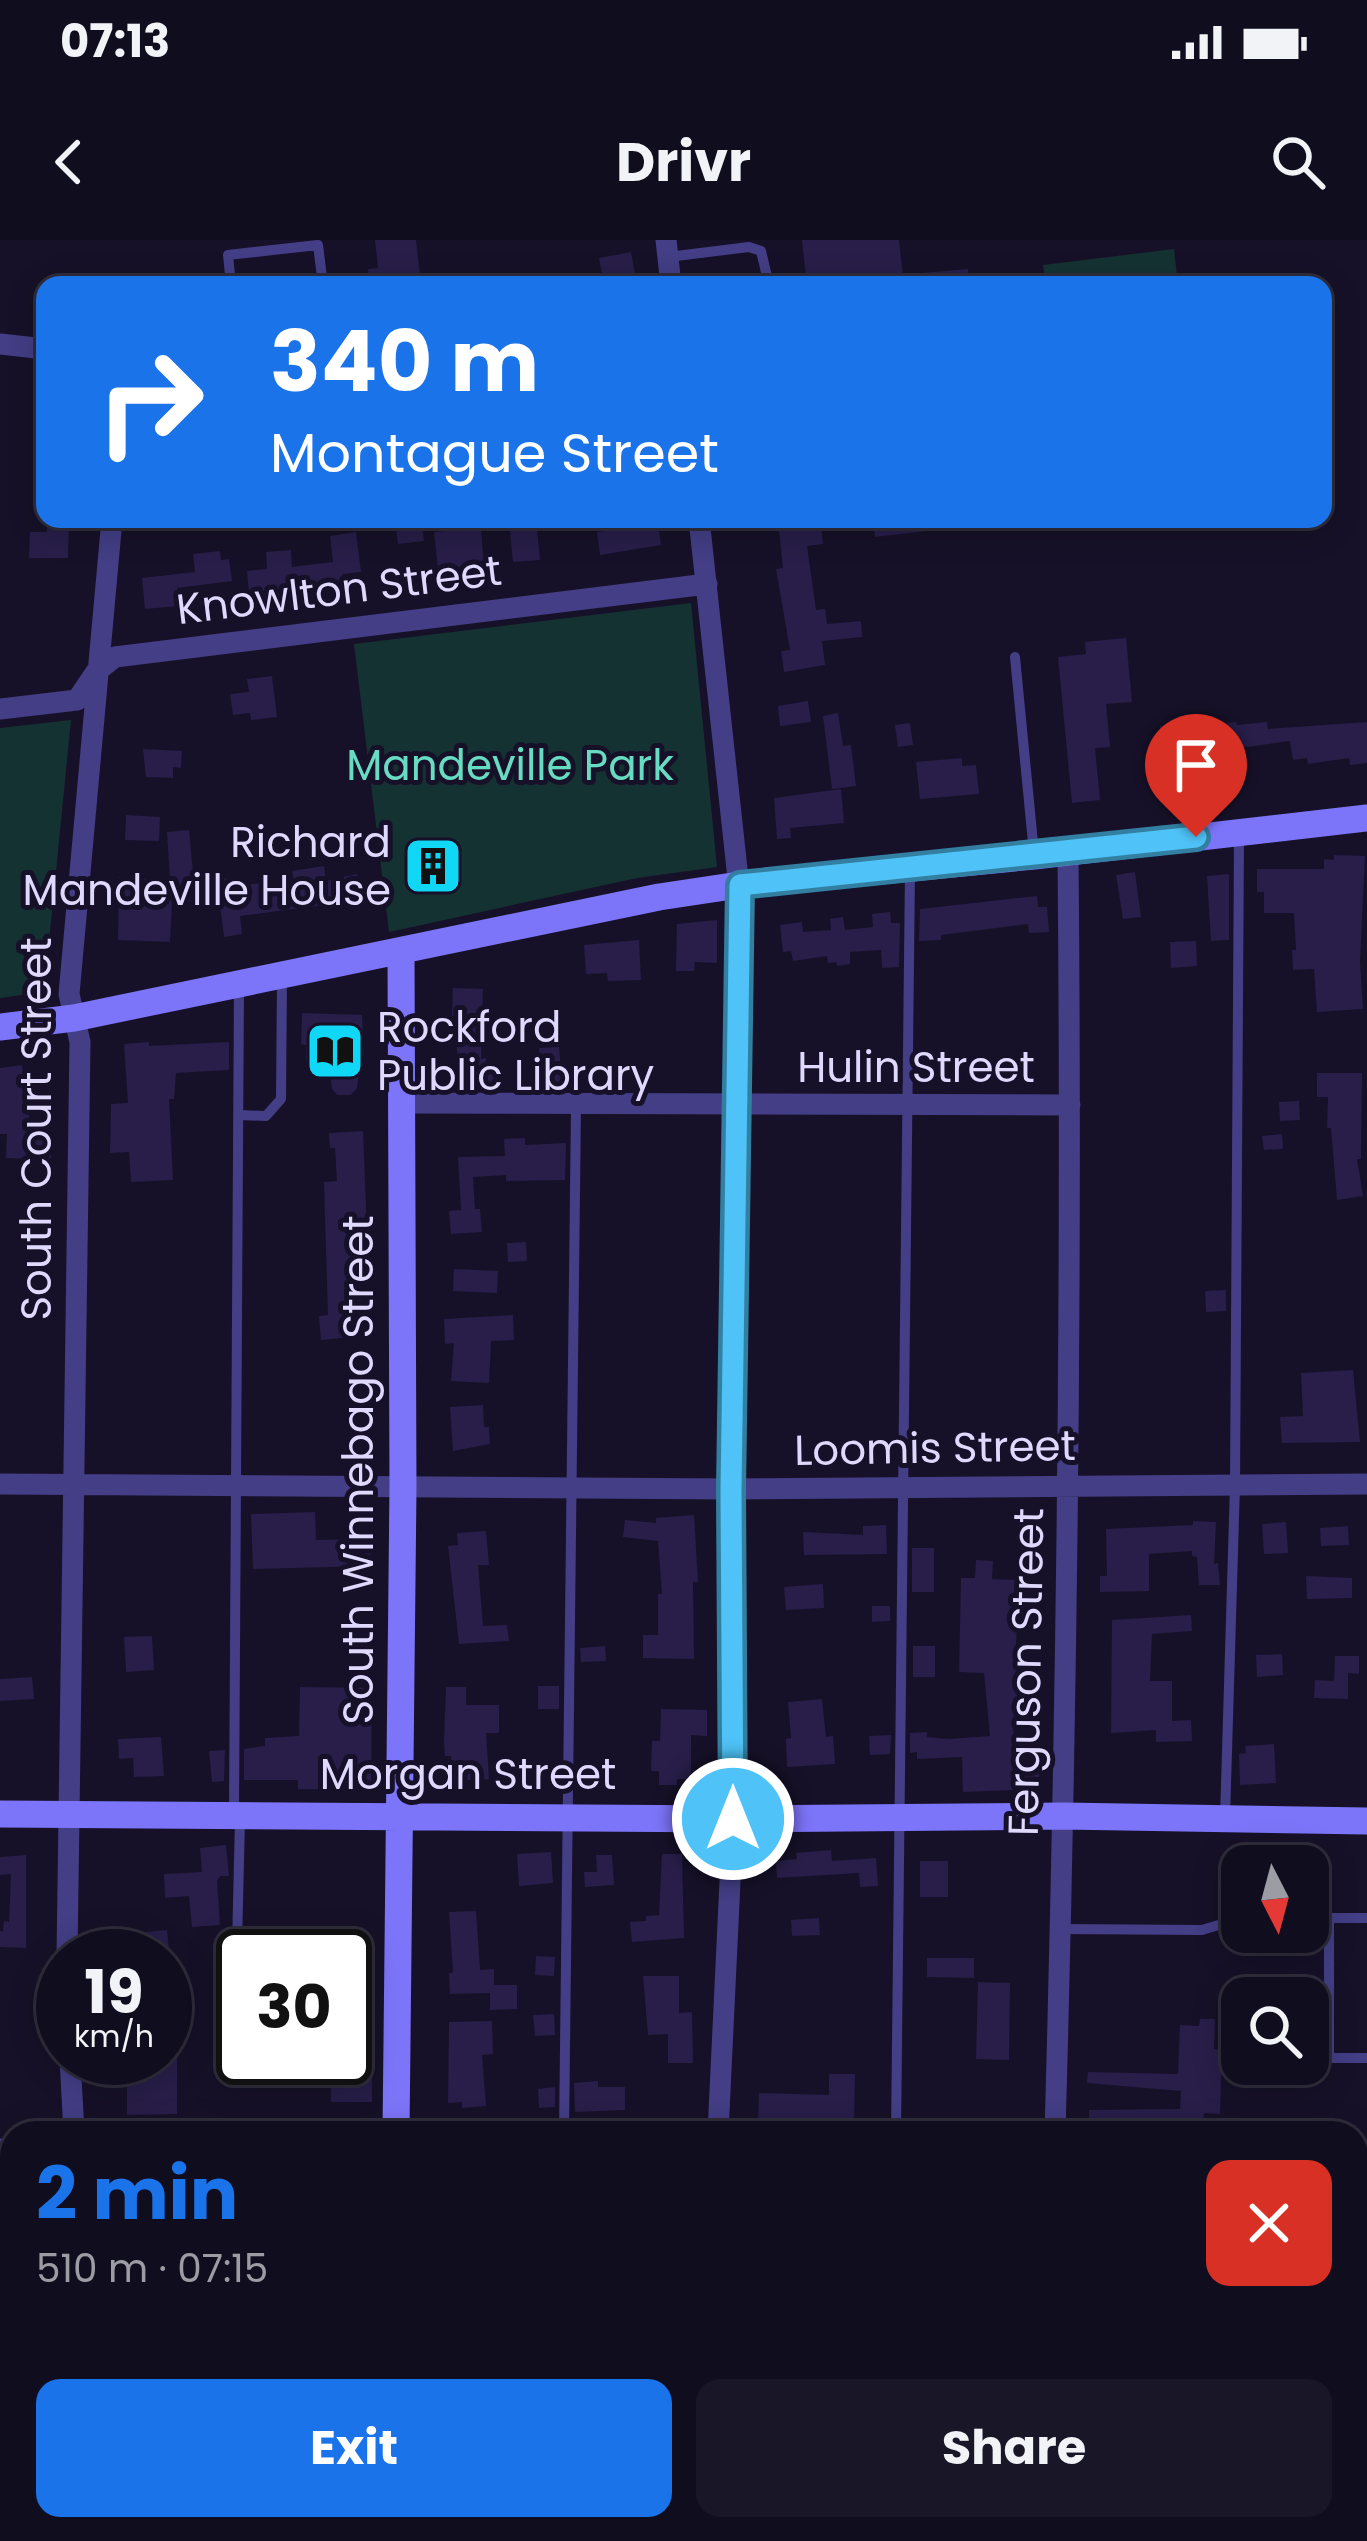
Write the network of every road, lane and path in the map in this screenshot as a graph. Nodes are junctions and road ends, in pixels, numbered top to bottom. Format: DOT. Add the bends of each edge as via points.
graph roads {
  1 [pos="667,249"];
  2 [pos="230,276"];
  3 [pos="322,276"];
  4 [pos="767,276"];
  5 [pos="0,344"];
  6 [pos="36,348"];
  7 [pos="110,528"];
  8 [pos="700,528"];
  9 [pos="707,584"];
  10 [pos="1015,657"];
  11 [pos="96,672"];
  12 [pos="0,709"];
  13 [pos="1367,818"];
  14 [pos="1239,832"];
  15 [pos="1068,852"];
  16 [pos="1034,856"];
  17 [pos="910,866"];
  18 [pos="740,885"];
  19 [pos="401,952"];
  20 [pos="282,975"];
  21 [pos="239,983"];
  22 [pos="74,1018"];
  23 [pos="0,1027"];
  24 [pos="402,1103"];
  25 [pos="1070,1105"];
  26 [pos="576,1106"];
  27 [pos="908,1106"];
  28 [pos="737,1107"];
  29 [pos="239,1115"];
  30 [pos="0,1484"];
  31 [pos="1367,1484"];
  32 [pos="73,1485"];
  33 [pos="1067,1485"];
  34 [pos="1235,1485"];
  35 [pos="238,1486"];
  36 [pos="573,1486"];
  37 [pos="404,1487"];
  38 [pos="903,1487"];
  39 [pos="731,1490"];
  40 [pos="0,1814"];
  41 [pos="71,1814"];
  42 [pos="237,1815"];
  43 [pos="566,1816"];
  44 [pos="1064,1816"];
  45 [pos="397,1817"];
  46 [pos="1225,1818"];
  47 [pos="733,1819"];
  48 [pos="898,1819"];
  49 [pos="1367,1821"];
  50 [pos="1329,1918"];
  51 [pos="1367,1918"];
  52 [pos="1221,1924"];
  53 [pos="69,1929"];
  54 [pos="236,1929"];
  55 [pos="1061,1929"];
  56 [pos="1329,1953"];
  57 [pos="1367,2058"];
  58 [pos="71,2085"];
  59 [pos="73,2121"];
  60 [pos="395,2121"];
  61 [pos="565,2121"];
  62 [pos="719,2121"];
  63 [pos="896,2121"];
  64 [pos="1055,2121"];
  1 -- 4 [label="lane" via="749,247 760,251"];
  2 -- 3 [label="lane" via="228,255 318,245"];
  5 -- 6 [label="street"];
  7 -- 11 [label="street, South Court Street"];
  8 -- 9 [label="street"];
  9 -- 11 [label="street, Knowlton Street" via="115,657"];
  9 -- 18 [label="street"];
  10 -- 16 [label="lane"];
  11 -- 12 [label="street, Knowlton Street" via="77,700"];
  11 -- 22 [label="street, South Court Street" via="69,994"];
  13 -- 14 [label="street"];
  14 -- 15 [label="street"];
  14 -- 34 [label="lane"];
  15 -- 16 [label="street"];
  15 -- 25 [label="street, Ferguson Street"];
  16 -- 17 [label="street"];
  17 -- 18 [label="street"];
  17 -- 27 [label="lane"];
  18 -- 19 [label="street"];
  18 -- 28 [label="street"];
  19 -- 20 [label="street"];
  19 -- 24 [label="street, South Winnebago Street"];
  20 -- 21 [label="street"];
  20 -- 29 [label="lane" via="281,1099 266,1116"];
  21 -- 22 [label="street"];
  21 -- 29 [label="lane"];
  22 -- 23 [label="street"];
  22 -- 32 [label="street, South Court Street" via="80,1042"];
  24 -- 26 [label="street, Hulin Street"];
  24 -- 37 [label="street, South Winnebago Street"];
  25 -- 27 [label="street, Hulin Street"];
  25 -- 33 [label="street, Ferguson Street"];
  26 -- 28 [label="street, Hulin Street"];
  26 -- 36 [label="lane"];
  27 -- 28 [label="street, Hulin Street"];
  27 -- 38 [label="lane"];
  28 -- 39 [label="street"];
  29 -- 35 [label="lane"];
  30 -- 32 [label="street, Loomis Street"];
  31 -- 34 [label="street, Loomis Street"];
  32 -- 35 [label="street, Loomis Street"];
  32 -- 41 [label="street, South Court Street"];
  33 -- 34 [label="street, Loomis Street"];
  33 -- 38 [label="street, Loomis Street"];
  33 -- 44 [label="street, Ferguson Street"];
  34 -- 46 [label="lane"];
  35 -- 37 [label="street, Loomis Street"];
  35 -- 42 [label="lane"];
  36 -- 37 [label="street, Loomis Street"];
  36 -- 39 [label="street, Loomis Street"];
  36 -- 43 [label="lane"];
  37 -- 45 [label="street, South Winnebago Street"];
  38 -- 39 [label="street, Loomis Street"];
  38 -- 48 [label="lane"];
  39 -- 47 [label="street"];
  40 -- 41 [label="street, Morgan Street"];
  41 -- 42 [label="street, Morgan Street"];
  41 -- 53 [label="street, South Court Street"];
  42 -- 45 [label="street, Morgan Street"];
  42 -- 54 [label="lane"];
  43 -- 45 [label="street, Morgan Street"];
  43 -- 47 [label="street, Morgan Street"];
  43 -- 61 [label="lane"];
  44 -- 46 [label="street, Morgan Street"];
  44 -- 48 [label="street, Morgan Street"];
  44 -- 55 [label="street, Ferguson Street"];
  45 -- 60 [label="street, South Winnebago Street"];
  46 -- 49 [label="street, Morgan Street"];
  47 -- 48 [label="street, Morgan Street"];
  47 -- 62 [label="street"];
  48 -- 63 [label="lane"];
  50 -- 51 [label="lane"];
  52 -- 55 [label="lane"];
  55 -- 64 [label="street, Ferguson Street"];
  56 -- 57 [label="lane" via="1329,2058"];
  58 -- 59 [label="street"];
}
